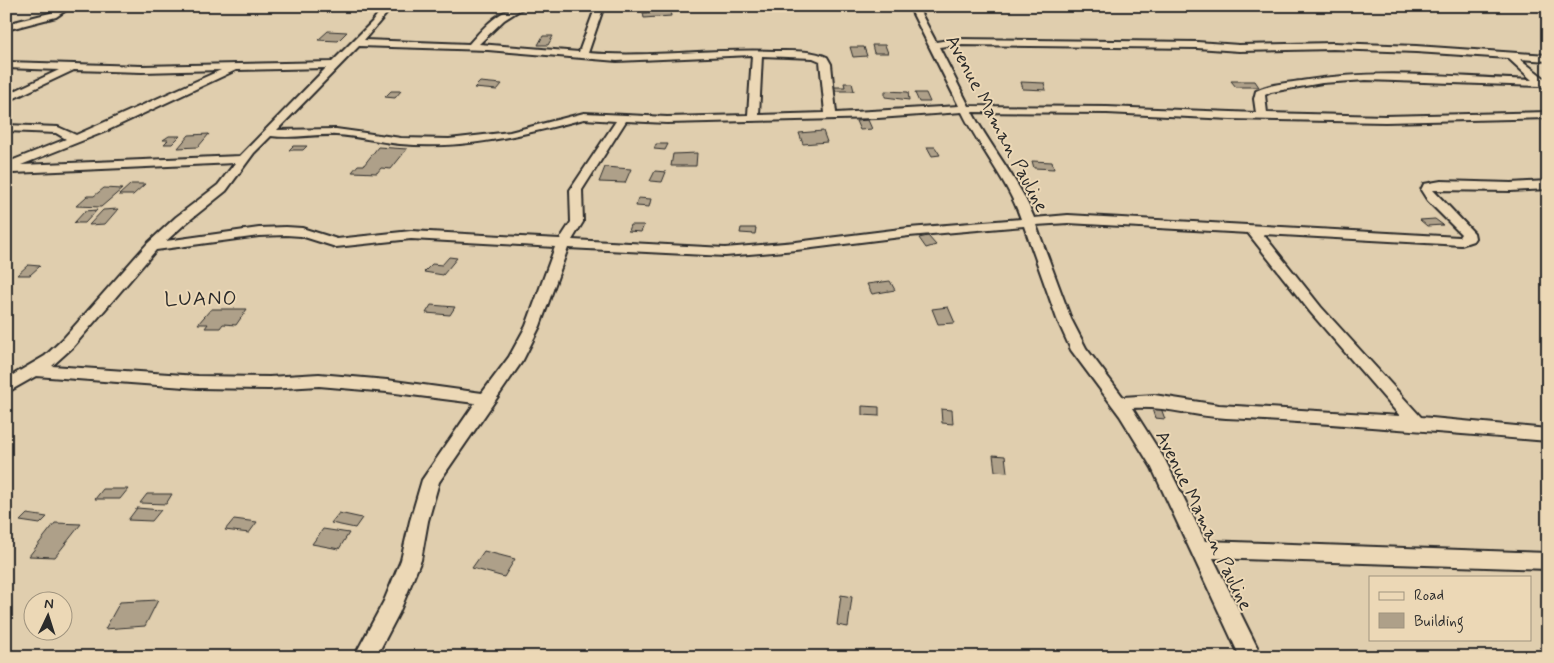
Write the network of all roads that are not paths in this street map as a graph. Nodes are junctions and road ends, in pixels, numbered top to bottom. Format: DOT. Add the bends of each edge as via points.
graph roads {
  1 [pos="68,6"];
  2 [pos="388,6"];
  3 [pos="522,6"];
  4 [pos="600,6"];
  5 [pos="913,6"];
  6 [pos="6,27"];
  7 [pos="356,43"];
  8 [pos="933,45"];
  9 [pos="472,46"];
  10 [pos="757,52"];
  11 [pos="582,55"];
  12 [pos="1512,56"];
  13 [pos="1548,58"];
  14 [pos="6,65"];
  15 [pos="334,65"];
  16 [pos="74,66"];
  17 [pos="236,67"];
  18 [pos="1546,85"];
  19 [pos="6,99"];
  20 [pos="965,109"];
  21 [pos="1548,115"];
  22 [pos="831,116"];
  23 [pos="1262,117"];
  24 [pos="623,118"];
  25 [pos="752,118"];
  26 [pos="6,128"];
  27 [pos="270,132"];
  28 [pos="76,140"];
  29 [pos="244,159"];
  30 [pos="6,168"];
  31 [pos="1548,185"];
  32 [pos="1030,223"];
  33 [pos="1252,229"];
  34 [pos="563,244"];
  35 [pos="152,247"];
  36 [pos="34,370"];
  37 [pos="6,387"];
  38 [pos="486,399"];
  39 [pos="1119,403"];
  40 [pos="1416,423"];
  41 [pos="1548,435"];
  42 [pos="1200,549"];
  43 [pos="1548,561"];
  44 [pos="365,657"];
  45 [pos="1250,657"];
  1 -- 6 [label="street" via="46,18"];
  2 -- 7 [label="street"];
  3 -- 9 [label="street" via="490,26"];
  4 -- 11 [label="street"];
  5 -- 8 [label="street, Avenue Maman Pauline"];
  7 -- 9 [label="street"];
  7 -- 15 [label="street"];
  8 -- 12 [label="street" via="954,42 1196,44 1239,48 1333,46"];
  8 -- 20 [label="street, Avenue Maman Pauline"];
  9 -- 11 [label="street"];
  10 -- 11 [label="street" via="628,58"];
  10 -- 22 [label="street" via="803,54 824,59"];
  10 -- 25 [label="street"];
  12 -- 13 [label="street"];
  12 -- 18 [label="street"];
  14 -- 16 [label="street"];
  15 -- 17 [label="street"];
  15 -- 27 [label="street"];
  16 -- 17 [label="street" via="142,69"];
  16 -- 19 [label="street"];
  17 -- 28 [label="street"];
  18 -- 23 [label="street" via="1366,77 1322,80 1260,93"];
  20 -- 22 [label="street"];
  20 -- 23 [label="street" via="1107,110"];
  20 -- 32 [label="street, Avenue Maman Pauline" via="1014,188"];
  21 -- 23 [label="street" via="1385,119"];
  22 -- 25 [label="street"];
  24 -- 25 [label="street"];
  24 -- 27 [label="street" via="584,116 510,135 449,142 401,141 336,132"];
  24 -- 34 [label="street" via="576,190 577,222"];
  26 -- 28 [label="street" via="58,130"];
  27 -- 29 [label="street"];
  28 -- 30 [label="street"];
  29 -- 30 [label="street"];
  29 -- 35 [label="street" via="222,188"];
  31 -- 33 [label="street" via="1428,187 1432,198 1467,233 1468,238 1461,241"];
  32 -- 33 [label="street" via="1068,219"];
  32 -- 34 [label="street" via="725,252"];
  32 -- 39 [label="street, Avenue Maman Pauline" via="1064,319 1079,350"];
  33 -- 40 [label="street" via="1316,310"];
  34 -- 35 [label="street" via="411,235 336,243 302,232 286,231"];
  34 -- 38 [label="street" via="533,326 515,360"];
  35 -- 36 [label="street" via="68,344"];
  36 -- 37 [label="street"];
  36 -- 38 [label="street" via="198,382 319,380"];
  38 -- 44 [label="street" via="431,480 418,520 411,560 392,606"];
  39 -- 40 [label="street" via="1154,401 1205,409"];
  39 -- 42 [label="street, Avenue Maman Pauline" via="1159,464"];
  40 -- 41 [label="street"];
  42 -- 43 [label="street"];
  42 -- 45 [label="street, Avenue Maman Pauline"];
}
